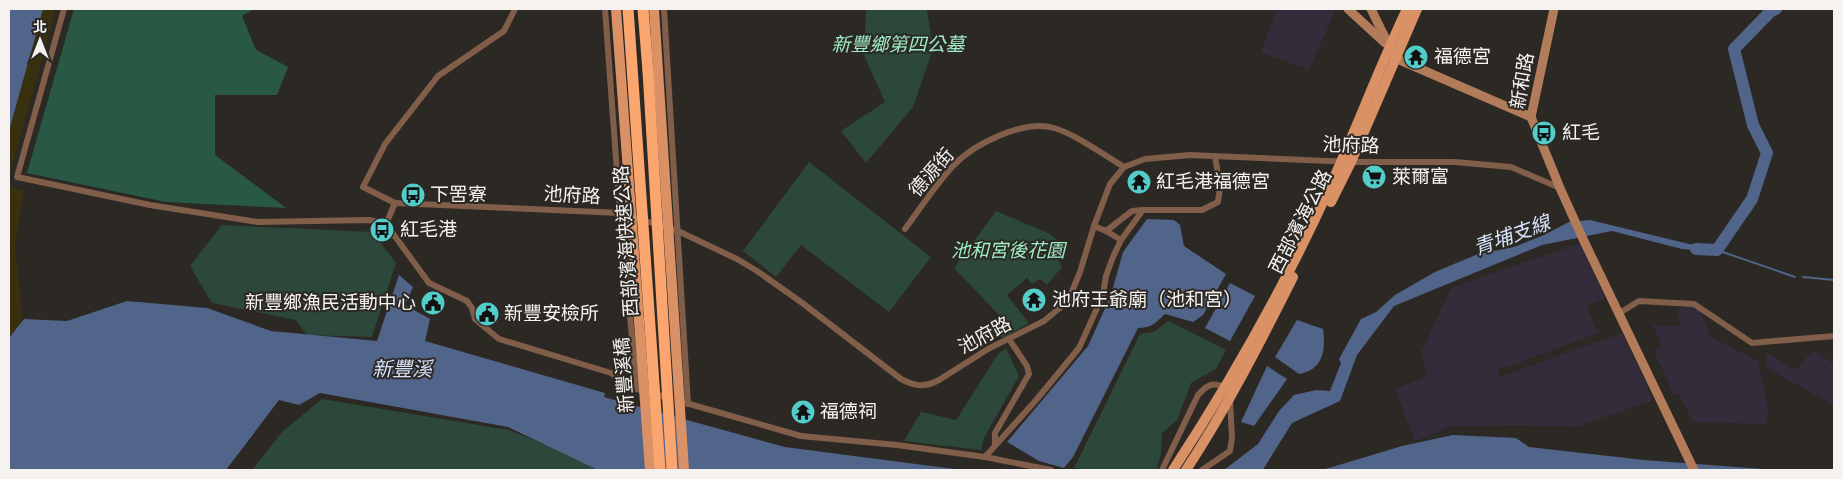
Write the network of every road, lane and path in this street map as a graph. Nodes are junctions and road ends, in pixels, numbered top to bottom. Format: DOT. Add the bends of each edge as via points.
graph roads {
  1 [pos="64,9"];
  2 [pos="516,9"];
  3 [pos="605,9"];
  4 [pos="616,9"];
  5 [pos="628,9"];
  6 [pos="645,9"];
  7 [pos="654,9"];
  8 [pos="664,9"];
  9 [pos="1348,9"];
  10 [pos="1371,9"];
  11 [pos="1407,9"];
  12 [pos="1418,9"];
  13 [pos="1554,9"];
  14 [pos="1389,47"];
  15 [pos="1395,58"];
  16 [pos="1531,117"];
  17 [pos="1215,156"];
  18 [pos="1346,162"];
  19 [pos="1124,167"];
  20 [pos="1560,188"];
  21 [pos="395,203"];
  22 [pos="1143,210"];
  23 [pos="620,213"];
  24 [pos="386,224"];
  25 [pos="1094,226"];
  26 [pos="905,229"];
  27 [pos="678,231"];
  28 [pos="1106,231"];
  29 [pos="1120,240"];
  30 [pos="1618,314"];
  31 [pos="1834,336"];
  32 [pos="1009,340"];
  33 [pos="686,360"];
  34 [pos="635,362"];
  35 [pos="1224,387"];
  36 [pos="637,388"];
  37 [pos="1230,396"];
  38 [pos="688,404"];
  39 [pos="995,445"];
  40 [pos="985,457"];
  41 [pos="650,470"];
  42 [pos="660,470"];
  43 [pos="672,470"];
  44 [pos="684,470"];
  45 [pos="1051,470"];
  46 [pos="1162,470"];
  47 [pos="1173,470"];
  48 [pos="1186,470"];
  49 [pos="1202,470"];
  50 [pos="1694,470"];
  1 -- 24 [label="street" via="17,177 150,205 258,222 369,220"];
  2 -- 21 [label="street" via="504,31 438,76 385,144 364,187"];
  3 -- 23 [label="street"];
  4 -- 41 [label="main road, 新豐溪橋, bridge"];
  5 -- 42 [label="highway, 西部濱海快速公路, bridge"];
  6 -- 43 [label="highway, 西部濱海快速公路, bridge"];
  7 -- 44 [label="main road, bridge"];
  8 -- 27 [label="street"];
  9 -- 14 [label="street"];
  10 -- 14 [label="street"];
  11 -- 14 [label="main road, 西部濱海公路"];
  12 -- 15 [label="main road, 西部濱海公路"];
  13 -- 16 [label="street, 新和路"];
  14 -- 15 [label="street"];
  14 -- 18 [label="main road, 西部濱海公路"];
  15 -- 16 [label="street"];
  15 -- 18 [label="main road, 西部濱海公路"];
  16 -- 20 [label="street, 新和路"];
  17 -- 18 [label="street, 池府路"];
  17 -- 19 [label="street, 池府路" via="1145,159"];
  17 -- 22 [label="street" via="1220,194 1218,202 1202,210"];
  18 -- 20 [label="street, 池府路" via="1455,162 1510,168"];
  18 -- 35 [label="main road, 西部濱海公路"];
  18 -- 37 [label="main road, 西部濱海公路"];
  19 -- 25 [label="street, 池府路" via="1110,184"];
  19 -- 26 [label="street, 德源街" via="1064,131 1029,126 993,138 954,165"];
  20 -- 30 [label="street, 新和路"];
  21 -- 23 [label="street, 池府路"];
  21 -- 24 [label="street"];
  22 -- 28 [label="street" via="1132,211"];
  22 -- 29 [label="street"];
  23 -- 27 [label="street, 池府路"];
  23 -- 34 [label="street"];
  24 -- 36 [label="street" via="429,283 467,301 475,319 499,339 611,373"];
  25 -- 28 [label="street"];
  25 -- 32 [label="street, 池府路" via="1068,301 1044,321"];
  27 -- 32 [label="street, 池府路" via="757,271 912,384 932,384"];
  27 -- 33 [label="street"];
  28 -- 29 [label="street"];
  29 -- 39 [label="street" via="1106,276 1103,295 1079,348"];
  30 -- 31 [label="street" via="1639,301 1694,304 1752,343"];
  30 -- 50 [label="street"];
  32 -- 39 [label="street" via="1029,374 995,433"];
  33 -- 34 [label="street"];
  33 -- 38 [label="street"];
  34 -- 36 [label="street"];
  35 -- 46 [label="street" via="1207,385 1198,395"];
  35 -- 47 [label="main road, 西部濱海公路"];
  36 -- 38 [label="street"];
  37 -- 48 [label="main road, 西部濱海公路"];
  37 -- 49 [label="street" via="1230,451"];
  38 -- 40 [label="street" via="801,436"];
  39 -- 40 [label="street"];
  40 -- 45 [label="street"];
}
